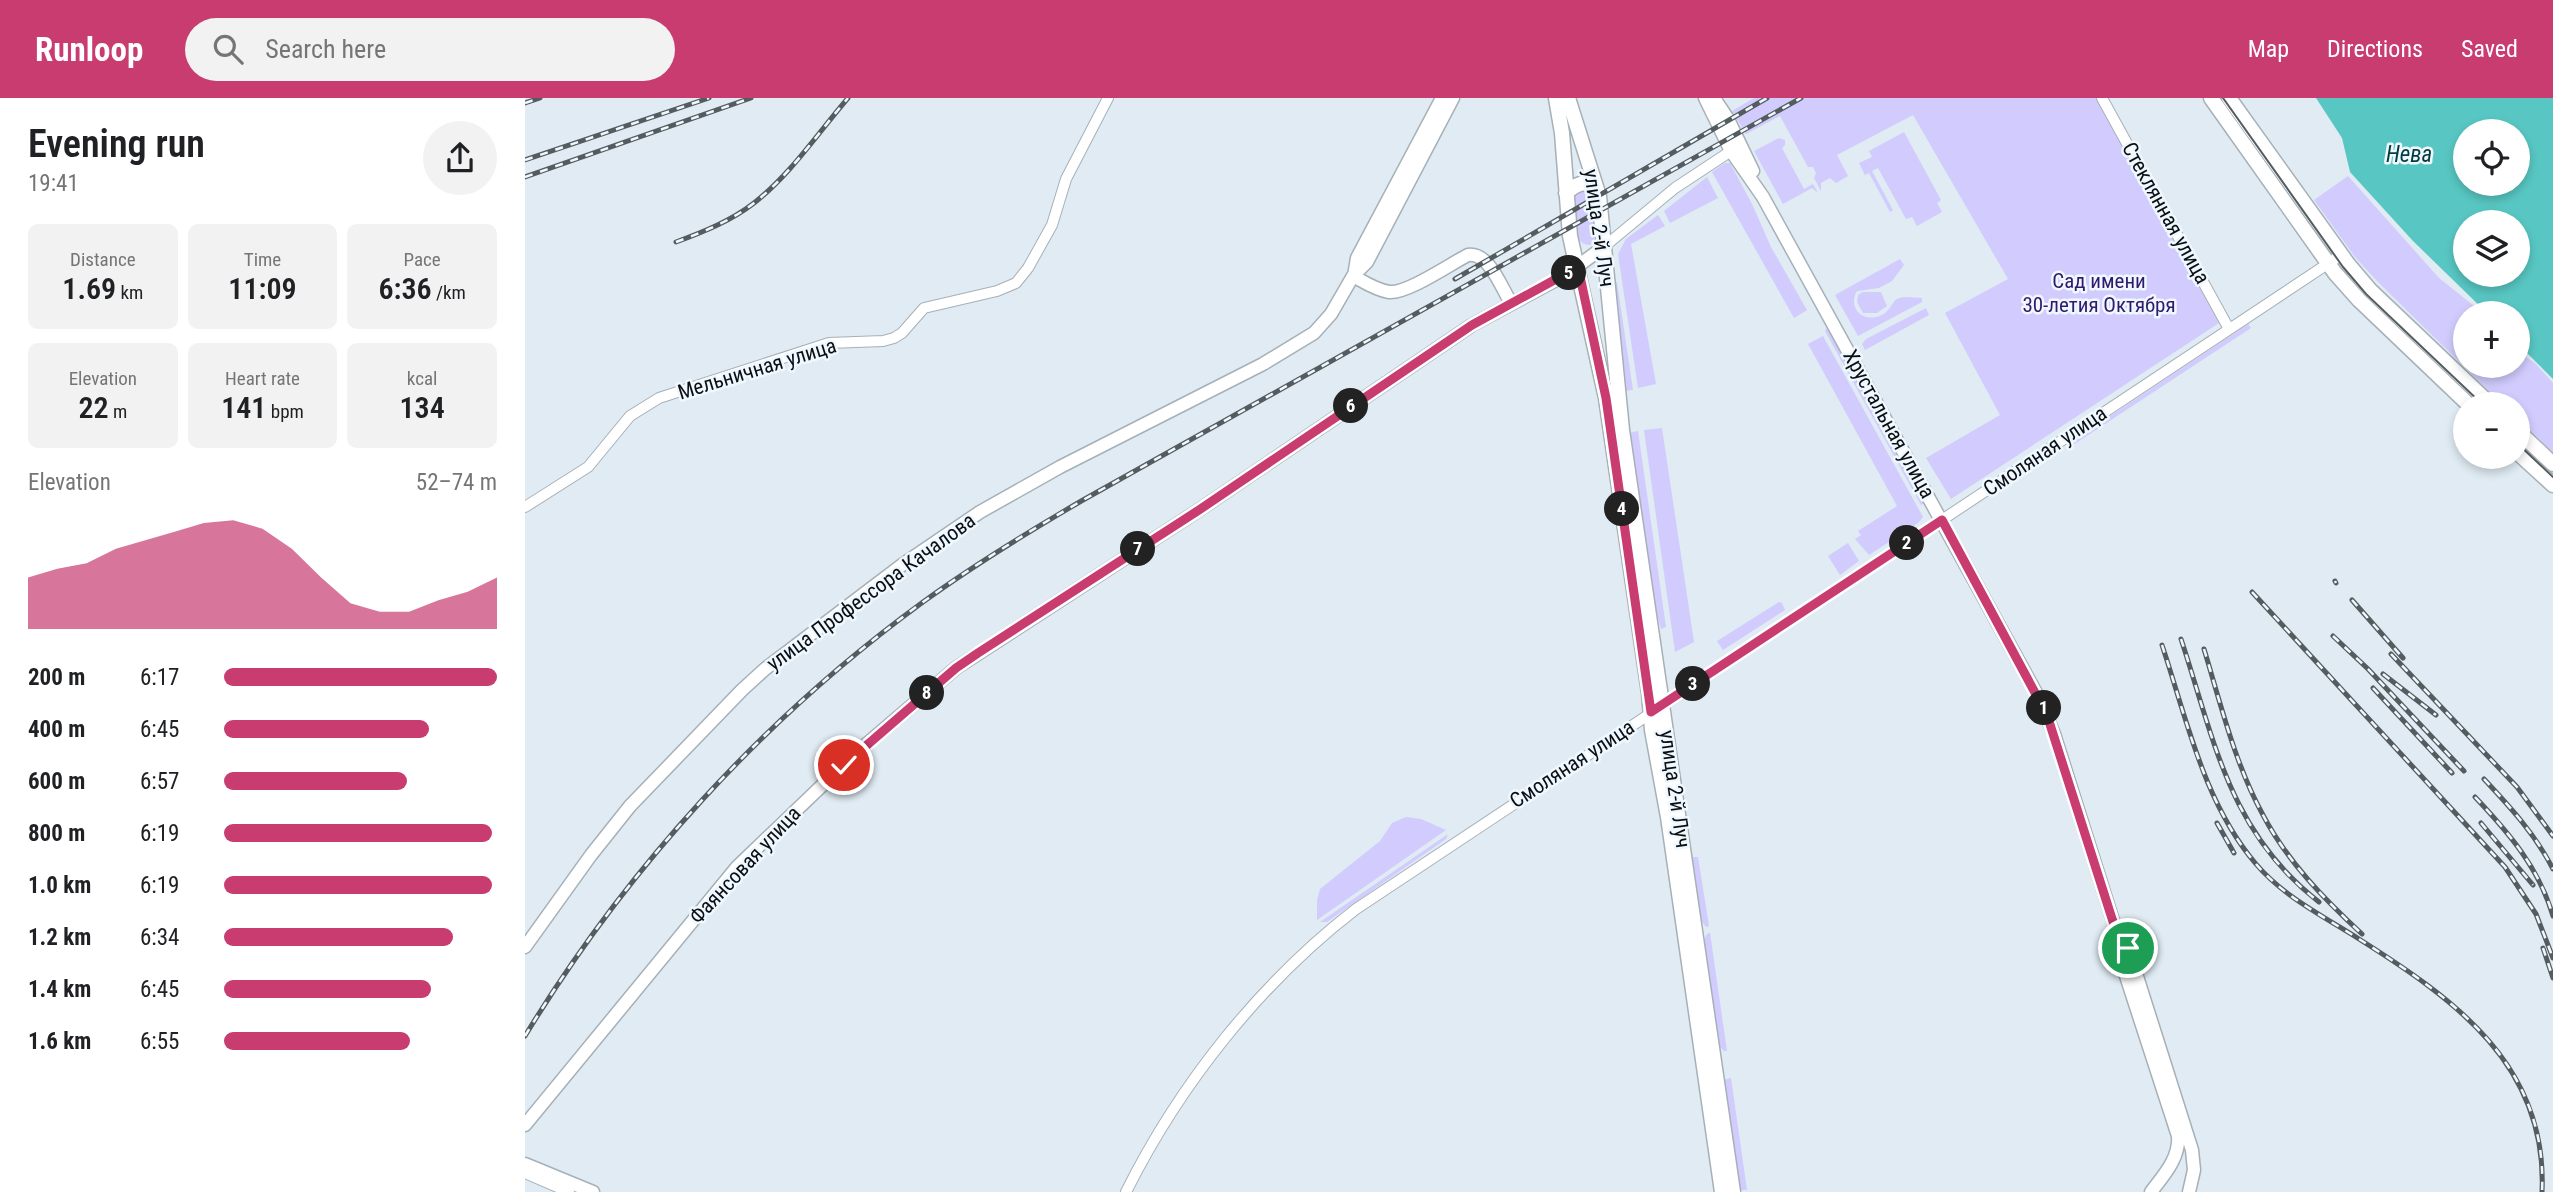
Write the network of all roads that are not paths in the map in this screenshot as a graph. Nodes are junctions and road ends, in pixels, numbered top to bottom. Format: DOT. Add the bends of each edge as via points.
graph roads {
  1 [pos="1108,98"];
  2 [pos="1442,98"];
  3 [pos="1453,98"];
  4 [pos="1556,98"];
  5 [pos="1569,98"];
  6 [pos="1705,98"];
  7 [pos="1714,98"];
  8 [pos="2102,98"];
  9 [pos="2211,98"];
  10 [pos="2229,98"];
  11 [pos="1731,151"];
  12 [pos="1596,187"];
  13 [pos="1566,193"];
  14 [pos="1763,197"];
  15 [pos="1605,246"];
  16 [pos="2341,255"];
  17 [pos="2328,263"];
  18 [pos="1578,267"];
  19 [pos="1353,276"];
  20 [pos="1511,303"];
  21 [pos="2229,329"];
  22 [pos="2455,392"];
  23 [pos="2477,392"];
  24 [pos="2530,442"];
  25 [pos="2530,464"];
  26 [pos="2553,464"];
  27 [pos="2553,485"];
  28 [pos="525,507"];
  29 [pos="1942,520"];
  30 [pos="1664,703"];
  31 [pos="1651,712"];
  32 [pos="525,947"];
  33 [pos="525,1125"];
  34 [pos="2183,1136"];
  35 [pos="525,1164"];
  36 [pos="2166,1171"];
  37 [pos="525,1173"];
  38 [pos="2191,1186"];
  39 [pos="569,1192"];
  40 [pos="593,1192"];
  41 [pos="1126,1192"];
  42 [pos="1722,1192"];
  43 [pos="1733,1192"];
  44 [pos="2151,1192"];
  1 -- 28 [label="street, Мельничная улица" via="1066,179 1052,225 1016,283 924,308 902,333 884,341 829,344 659,398 630,416 588,467"];
  2 -- 19 [label="street, улица Профессора Качалова" via="1357,258"];
  3 -- 19 [label="street, улица Профессора Качалова" via="1367,262"];
  4 -- 13 [label="main road, улица 2-й Луч"];
  5 -- 12 [label="main road, улица 2-й Луч"];
  6 -- 11 [label="street, Хрустальная улица"];
  7 -- 14 [label="street, Хрустальная улица" via="1741,144"];
  8 -- 21 [label="street, Стеклянная улица"];
  9 -- 17 [label="main road"];
  10 -- 16 [label="main road"];
  11 -- 14 [label="street, Хрустальная улица"];
  11 -- 15 [label="street, Фаянсовая улица" via="1675,188"];
  12 -- 13 [label="main road" via="1578,184"];
  12 -- 15 [label="main road, улица 2-й Луч"];
  13 -- 18 [label="main road, улица 2-й Луч"];
  14 -- 29 [label="street, Хрустальная улица"];
  15 -- 18 [label="street, Фаянсовая улица"];
  15 -- 30 [label="main road, улица 2-й Луч" via="1618,396"];
  16 -- 17 [label="street, Смоляная улица"];
  16 -- 23 [label="main road" via="2370,290"];
  17 -- 21 [label="street, Смоляная улица"];
  17 -- 22 [label="main road" via="2359,300"];
  18 -- 20 [label="street, Фаянсовая улица"];
  18 -- 31 [label="main road, улица 2-й Луч" via="1606,398"];
  19 -- 20 [label="street" via="1393,292 1476,254 1484,259"];
  19 -- 32 [label="street, улица Профессора Качалова" via="1324,323 1295,346 980,512 781,656 630,806"];
  20 -- 33 [label="street, Фаянсовая улица" via="1448,340 956,668 855,754 737,867"];
  21 -- 29 [label="street, Смоляная улица"];
  24 -- 26 [label="main road"];
  25 -- 27 [label="main road"];
  29 -- 30 [label="street, Смоляная улица"];
  29 -- 34 [label="street, Хрустальная улица" via="2047,715 2115,928 2128,948"];
  30 -- 31 [label="street, Смоляная улица"];
  30 -- 43 [label="main road, улица 2-й Луч"];
  31 -- 41 [label="street, Смоляная улица" via="1378,893 1303,953 1205,1066 1161,1129"];
  31 -- 42 [label="main road, улица 2-й Луч"];
  34 -- 36 [label="street"];
  34 -- 38 [label="street, Хрустальная улица" via="2193,1158"];
  35 -- 40 [label="street"];
  36 -- 38 [label="street" via="2184,1168"];
  36 -- 44 [label="street"];
  37 -- 39 [label="street"];
}
